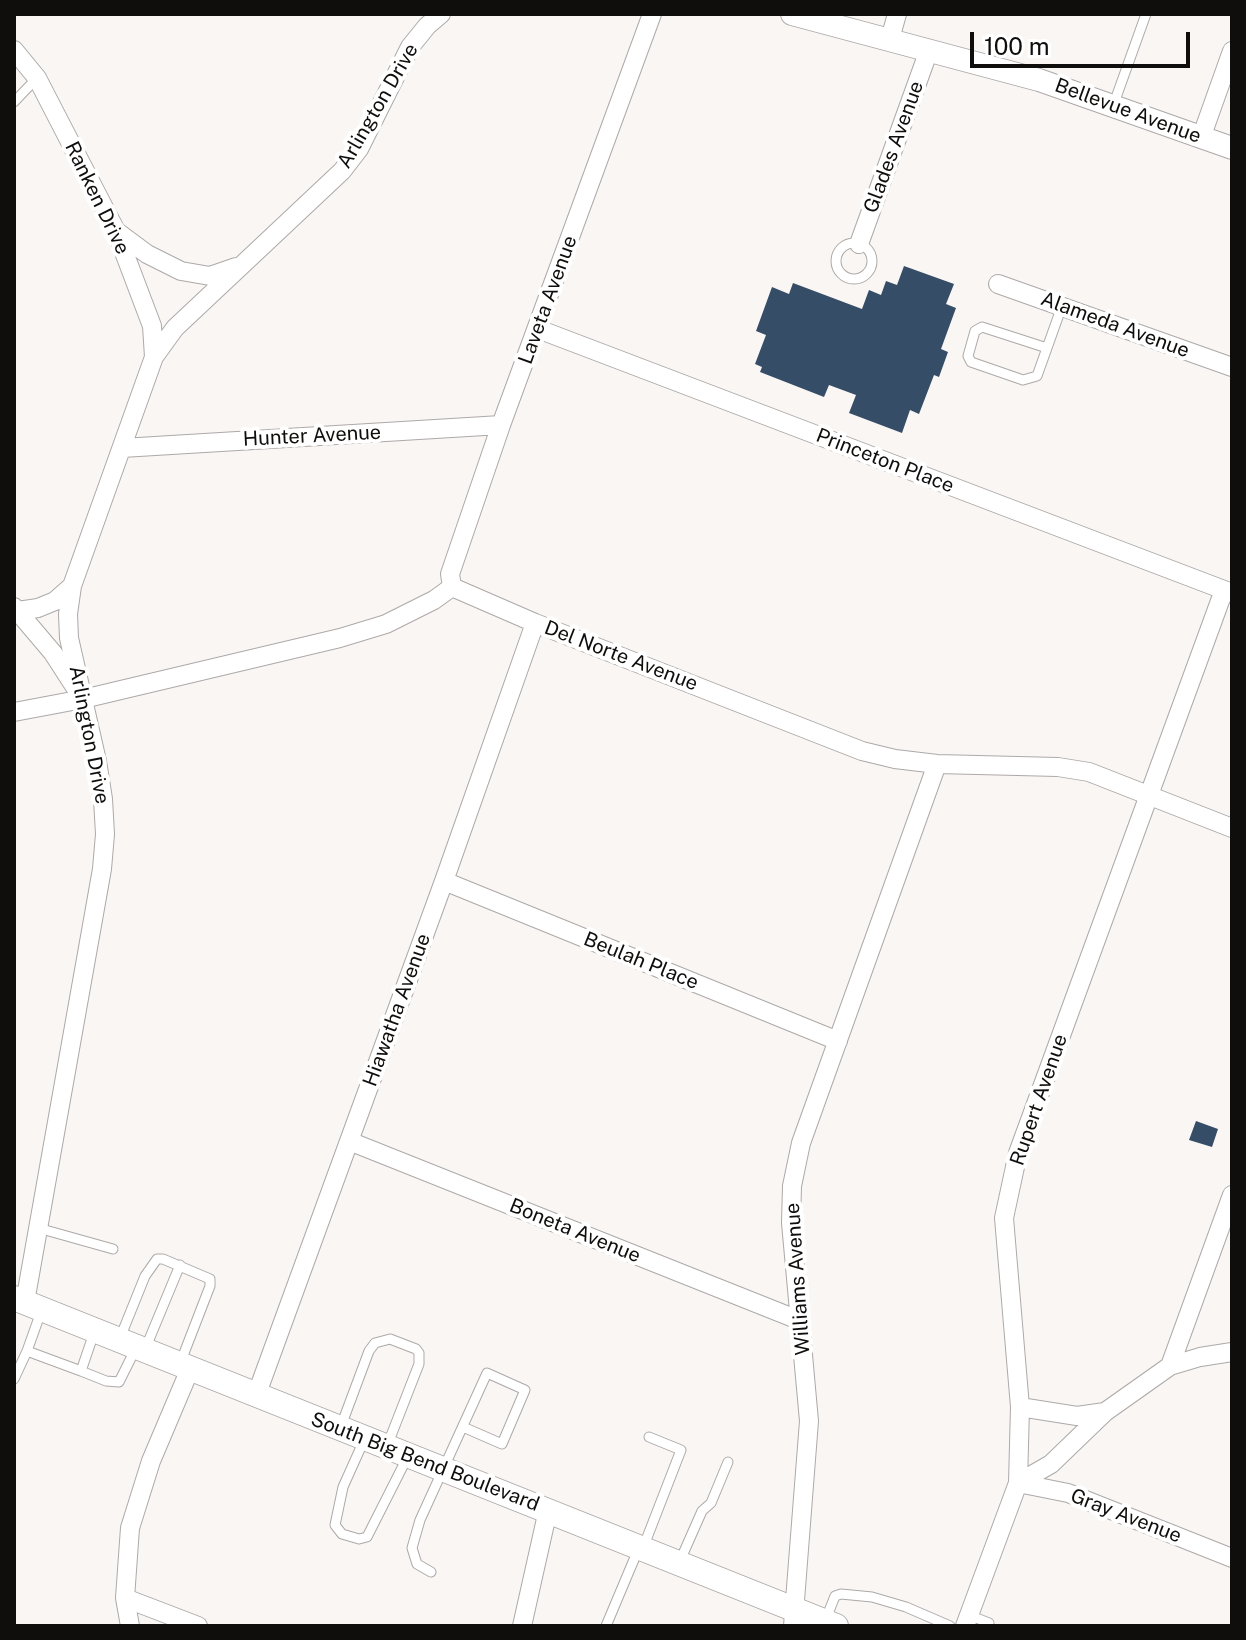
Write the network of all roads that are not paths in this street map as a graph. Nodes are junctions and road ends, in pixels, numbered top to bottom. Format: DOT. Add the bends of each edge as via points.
graph roads {
  1 [pos="441,14"];
  2 [pos="652,14"];
  3 [pos="792,14"];
  4 [pos="897,14"];
  5 [pos="1146,14"];
  6 [pos="890,39"];
  7 [pos="14,50"];
  8 [pos="929,50"];
  9 [pos="1232,51"];
  10 [pos="37,78"];
  11 [pos="14,102"];
  12 [pos="1113,106"];
  13 [pos="1201,138"];
  14 [pos="1232,148"];
  15 [pos="116,231"];
  16 [pos="859,244"];
  17 [pos="246,263"];
  18 [pos="998,284"];
  19 [pos="1062,306"];
  20 [pos="538,329"];
  21 [pos="1047,348"];
  22 [pos="154,357"];
  23 [pos="1232,367"];
  24 [pos="501,425"];
  25 [pos="122,448"];
  26 [pos="72,586"];
  27 [pos="452,587"];
  28 [pos="1228,592"];
  29 [pos="16,609"];
  30 [pos="535,623"];
  31 [pos="83,699"];
  32 [pos="14,712"];
  33 [pos="937,764"];
  34 [pos="1149,797"];
  35 [pos="1232,828"];
  36 [pos="444,881"];
  37 [pos="838,1041"];
  38 [pos="349,1141"];
  39 [pos="1232,1195"];
  40 [pos="38,1228"];
  41 [pos="113,1249"];
  42 [pos="180,1265"];
  43 [pos="27,1303"];
  44 [pos="801,1321"];
  45 [pos="95,1330"];
  46 [pos="133,1346"];
  47 [pos="27,1351"];
  48 [pos="1232,1352"];
  49 [pos="1170,1366"];
  50 [pos="184,1367"];
  51 [pos="81,1371"];
  52 [pos="14,1379"];
  53 [pos="256,1396"];
  54 [pos="1020,1407"];
  55 [pos="1105,1412"];
  56 [pos="463,1427"];
  57 [pos="340,1429"];
  58 [pos="649,1437"];
  59 [pos="386,1447"];
  60 [pos="728,1462"];
  61 [pos="445,1470"];
  62 [pos="1018,1483"];
  63 [pos="548,1510"];
  64 [pos="641,1548"];
  65 [pos="1232,1558"];
  66 [pos="679,1563"];
  67 [pos="431,1572"];
  68 [pos="125,1598"];
  69 [pos="794,1618"];
  70 [pos="967,1620"];
  71 [pos="830,1624"];
  72 [pos="130,1626"];
  73 [pos="198,1626"];
  74 [pos="522,1626"];
  75 [pos="606,1626"];
  76 [pos="950,1626"];
  77 [pos="988,1626"];
  1 -- 17 [label="street, Arlington Drive" via="410,47 359,149 342,171"];
  2 -- 20 [label="street, Laveta Avenue"];
  3 -- 6 [label="street, Bellevue Avenue"];
  4 -- 6 [label="street"];
  5 -- 12 [label="lane"];
  6 -- 8 [label="street, Bellevue Avenue"];
  7 -- 10 [label="street, Ranken Drive"];
  8 -- 12 [label="street, Bellevue Avenue"];
  8 -- 16 [label="street, Glades Avenue"];
  9 -- 13 [label="street"];
  10 -- 11 [label="lane"];
  10 -- 15 [label="street, Ranken Drive"];
  12 -- 13 [label="street, Bellevue Avenue"];
  13 -- 14 [label="street, Bellevue Avenue"];
  15 -- 17 [label="street, Arlington Drive" via="181,271 210,276"];
  15 -- 22 [label="street, Ranken Drive" via="152,326"];
  17 -- 22 [label="street, Arlington Drive" via="175,328"];
  18 -- 19 [label="street, Alameda Avenue"];
  19 -- 21 [label="lane"];
  19 -- 23 [label="street, Alameda Avenue"];
  20 -- 24 [label="street, Laveta Avenue"];
  20 -- 28 [label="street, Princeton Place"];
  21 -- 21 [label="lane" via="1037,376 1023,380 971,362 968,356 975,331 982,327"];
  22 -- 25 [label="street, Arlington Drive"];
  24 -- 25 [label="street, Hunter Avenue"];
  24 -- 27 [label="street, Laveta Avenue" via="450,574"];
  25 -- 26 [label="street, Arlington Drive"];
  26 -- 29 [label="street" via="38,608"];
  26 -- 31 [label="street, Arlington Drive" via="69,638"];
  27 -- 30 [label="street, Del Norte Avenue"];
  27 -- 31 [label="street" via="386,624 340,638"];
  28 -- 34 [label="street, Rupert Avenue"];
  29 -- 31 [label="street"];
  30 -- 33 [label="street, Del Norte Avenue" via="862,751"];
  30 -- 36 [label="street, Hiawatha Avenue"];
  31 -- 32 [label="street"];
  31 -- 40 [label="street, Arlington Drive" via="103,799 103,857"];
  33 -- 34 [label="street, Del Norte Avenue" via="1058,767 1089,772"];
  33 -- 37 [label="street, Williams Avenue"];
  34 -- 35 [label="street, Del Norte Avenue"];
  34 -- 54 [label="street, Rupert Avenue" via="1018,1153 1009,1191 1005,1249"];
  36 -- 37 [label="street, Beulah Place"];
  36 -- 38 [label="street, Hiawatha Avenue"];
  37 -- 44 [label="street, Williams Avenue" via="801,1143 792,1186"];
  38 -- 44 [label="street, Boneta Avenue"];
  38 -- 53 [label="street, Hiawatha Avenue"];
  39 -- 49 [label="street"];
  40 -- 41 [label="lane"];
  40 -- 43 [label="street, Arlington Drive"];
  42 -- 46 [label="lane"];
  42 -- 46 [label="lane" via="163,1259 153,1263"];
  42 -- 50 [label="lane" via="210,1279"];
  43 -- 45 [label="main road, South Big Bend Boulevard"];
  43 -- 47 [label="lane"];
  44 -- 69 [label="street, Williams Avenue" via="809,1421"];
  45 -- 46 [label="main road, South Big Bend Boulevard"];
  45 -- 51 [label="lane"];
  46 -- 50 [label="main road, South Big Bend Boulevard"];
  46 -- 51 [label="lane" via="119,1382"];
  47 -- 51 [label="lane"];
  47 -- 52 [label="lane"];
  48 -- 49 [label="street"];
  49 -- 55 [label="street"];
  50 -- 53 [label="main road, South Big Bend Boulevard"];
  50 -- 68 [label="street" via="130,1528"];
  53 -- 57 [label="main road, South Big Bend Boulevard"];
  54 -- 55 [label="street" via="1077,1416"];
  54 -- 62 [label="street, Rupert Avenue"];
  55 -- 62 [label="street" via="1051,1464"];
  56 -- 56 [label="lane" via="487,1373 525,1390 502,1444"];
  56 -- 61 [label="lane"];
  57 -- 59 [label="main road, South Big Bend Boulevard"];
  57 -- 59 [label="lane" via="371,1348 390,1339 416,1349 420,1358"];
  58 -- 64 [label="lane" via="681,1450"];
  59 -- 59 [label="lane" via="343,1487 335,1525 342,1534 367,1537"];
  59 -- 61 [label="main road, South Big Bend Boulevard"];
  60 -- 66 [label="lane"];
  61 -- 63 [label="main road, South Big Bend Boulevard"];
  61 -- 67 [label="lane" via="412,1548 417,1564"];
  62 -- 65 [label="street, Gray Avenue" via="1068,1493"];
  62 -- 70 [label="street, Rupert Avenue"];
  63 -- 64 [label="main road, South Big Bend Boulevard"];
  63 -- 74 [label="street"];
  64 -- 66 [label="main road, South Big Bend Boulevard"];
  64 -- 75 [label="lane"];
  66 -- 69 [label="main road, South Big Bend Boulevard"];
  68 -- 72 [label="street"];
  68 -- 73 [label="street"];
  69 -- 71 [label="main road, South Big Bend Boulevard"];
  70 -- 77 [label="lane"];
  71 -- 76 [label="lane" via="835,1596 841,1594 872,1597"];
}
